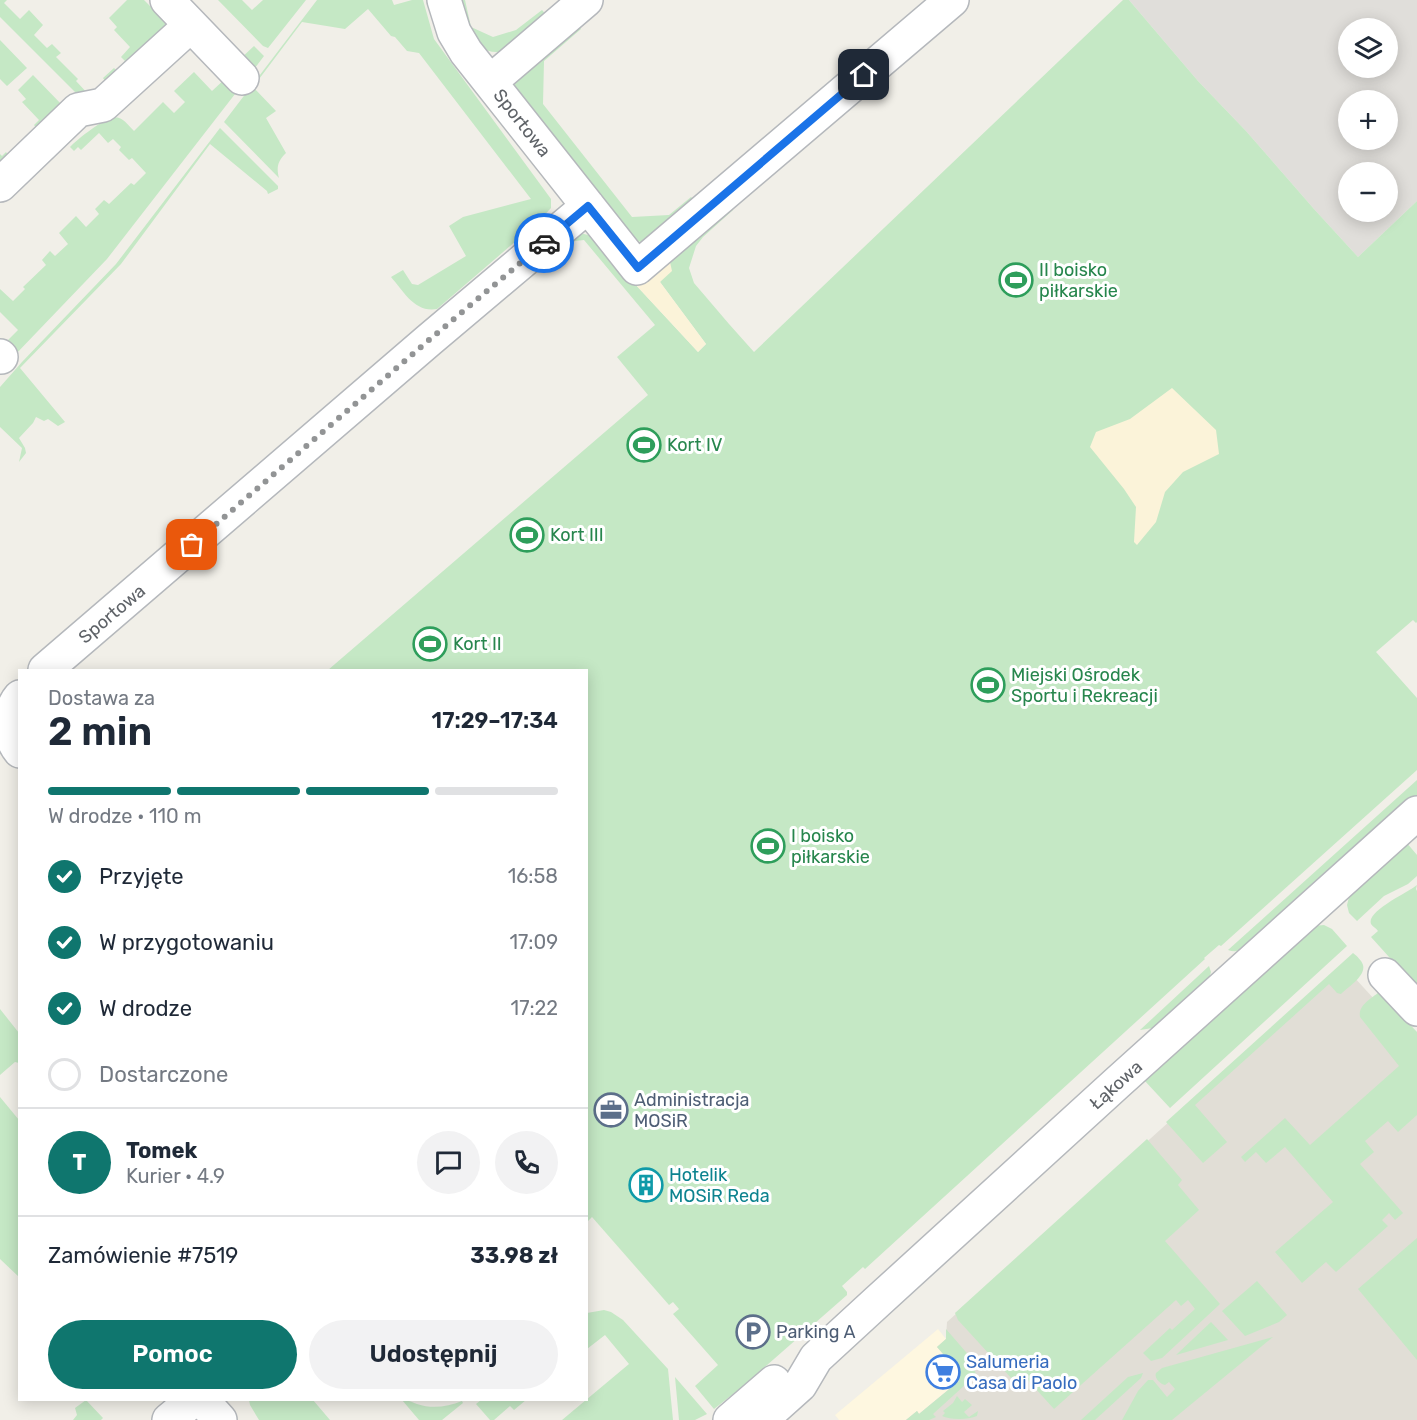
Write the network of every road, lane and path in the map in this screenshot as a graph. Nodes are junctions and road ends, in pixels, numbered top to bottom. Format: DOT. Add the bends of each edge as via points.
graph roads {
  1 [pos="167,0"];
  2 [pos="444,0"];
  3 [pos="586,0"];
  4 [pos="952,0"];
  5 [pos="191,25"];
  6 [pos="242,78"];
  7 [pos="490,82"];
  8 [pos="0,185"];
  9 [pos="588,206"];
  10 [pos="46,669"];
  11 [pos="12,694"];
  12 [pos="18,749"];
  13 [pos="1417,813"];
  14 [pos="1385,975"];
  15 [pos="1417,1009"];
  16 [pos="816,1358"];
  17 [pos="192,1401"];
  18 [pos="203,1401"];
  19 [pos="169,1420"];
  20 [pos="220,1420"];
  21 [pos="730,1420"];
  22 [pos="761,1420"];
  1 -- 5 [label="street"];
  2 -- 7 [label="street" via="454,32"];
  3 -- 7 [label="street, Sportowa"];
  4 -- 9 [label="street, Sportowa" via="638,268"];
  5 -- 6 [label="street"];
  5 -- 8 [label="street" via="103,105 78,110"];
  7 -- 9 [label="street, Sportowa"];
  9 -- 10 [label="street, Sportowa"];
  11 -- 12 [label="street" via="12,734"];
  13 -- 16 [label="street, Łąkowa"];
  14 -- 15 [label="street"];
  16 -- 21 [label="street, Łąkowa" via="787,1370"];
  16 -- 22 [label="street, Łąkowa" via="800,1385"];
  17 -- 19 [label="street"];
  18 -- 20 [label="street"];
}
